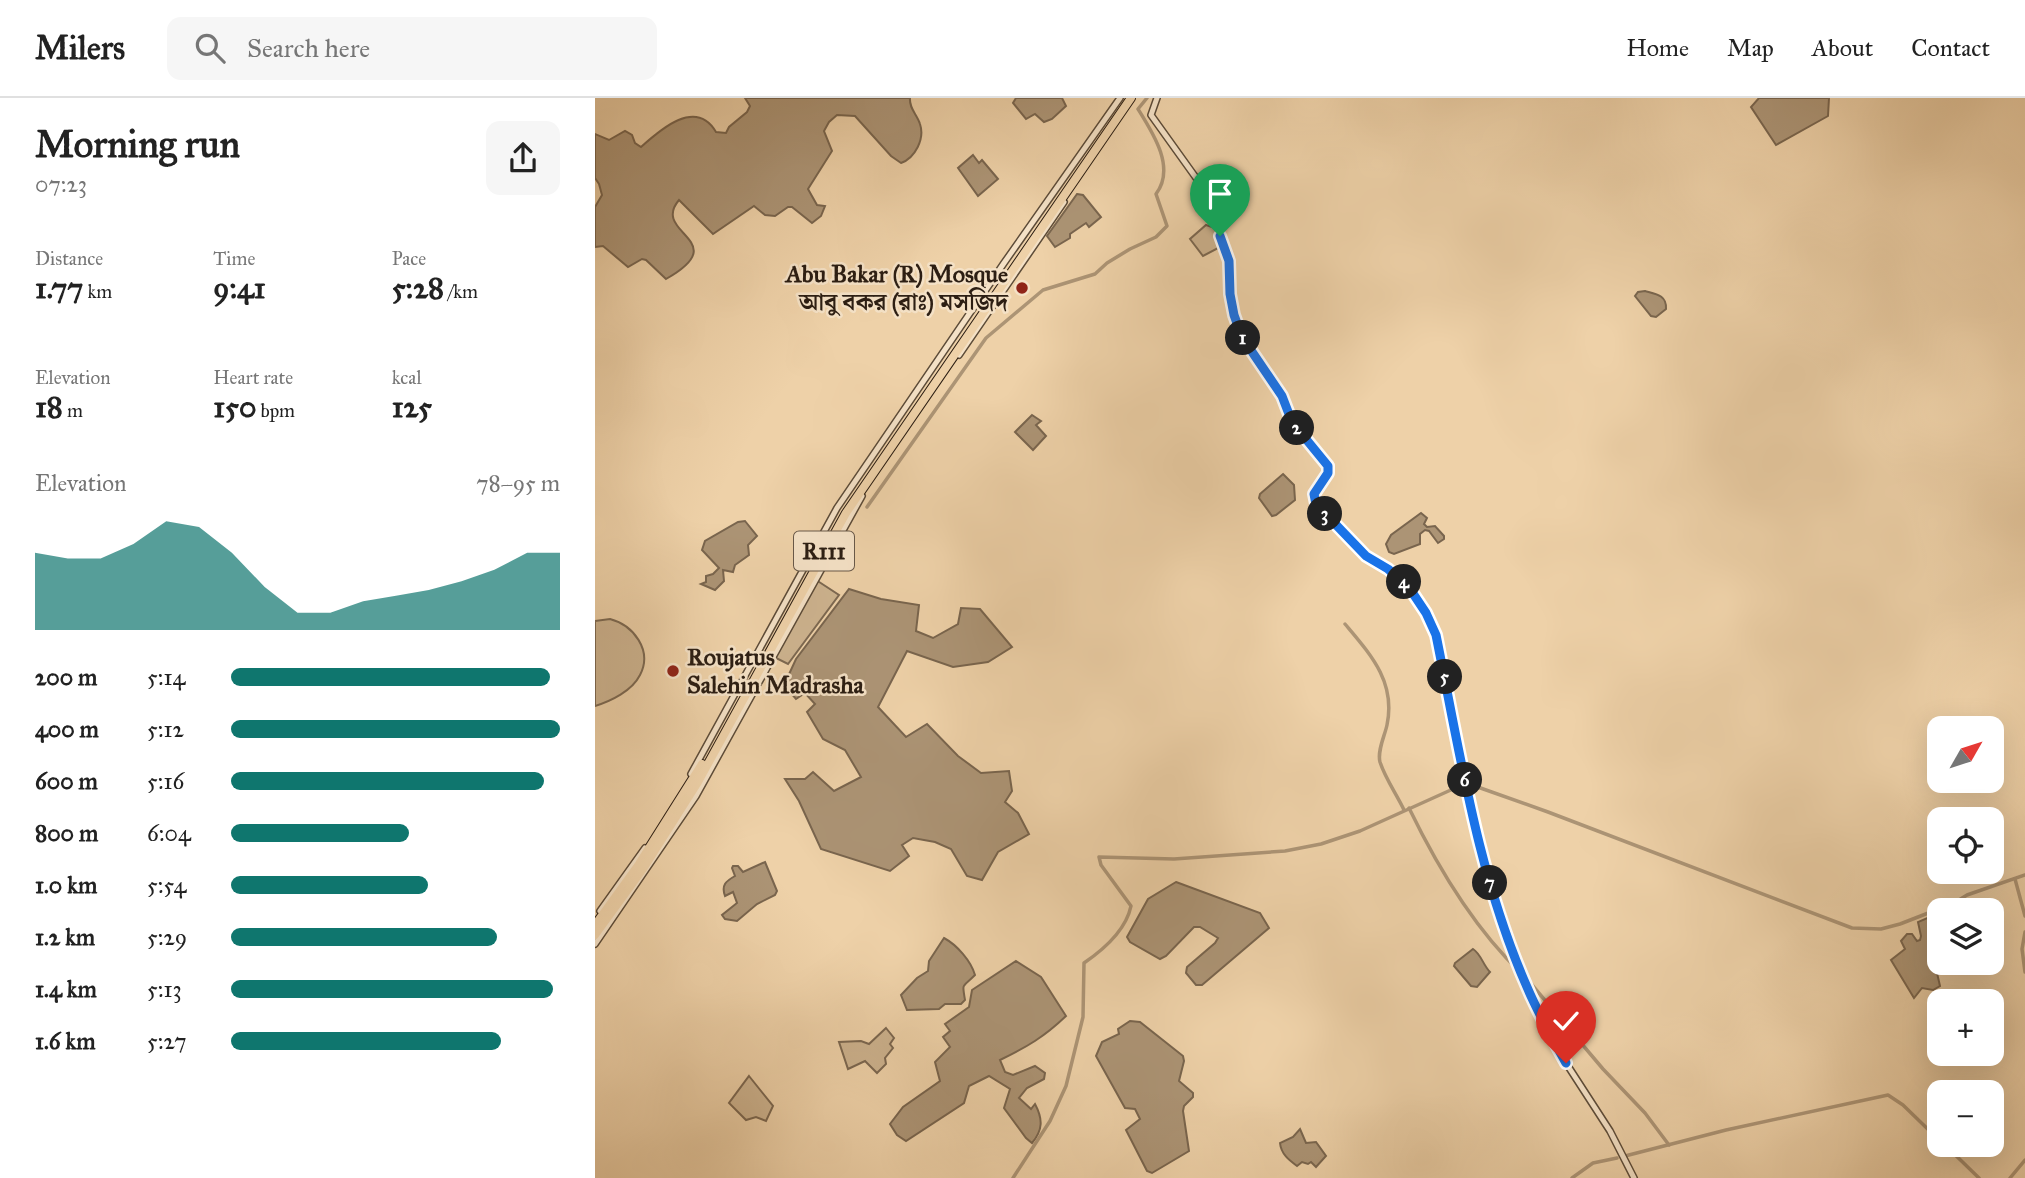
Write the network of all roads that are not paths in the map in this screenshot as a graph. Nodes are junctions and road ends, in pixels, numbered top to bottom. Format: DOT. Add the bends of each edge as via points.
graph roads {
  1 [pos="1128,98"];
  2 [pos="1157,98"];
  3 [pos="1063,193"];
  4 [pos="595,923"];
  5 [pos="595,935"];
  6 [pos="595,944"];
  7 [pos="1634,1178"];
  1 -- 3 [label="street"];
  1 -- 3 [label="street"];
  1 -- 3 [label="main road, R111"];
  2 -- 7 [label="street" via="1151,115 1211,206 1229,261 1230,294 1242,337 1282,396 1292,422 1328,466 1314,494 1316,504 1366,556 1408,586 1432,625 1492,890 1525,983"];
  3 -- 4 [label="main road, R111" via="845,505 705,760 646,854"];
  3 -- 5 [label="main road, R111" via="846,513 698,782"];
  3 -- 6 [label="street" via="869,485 696,796"];
}
